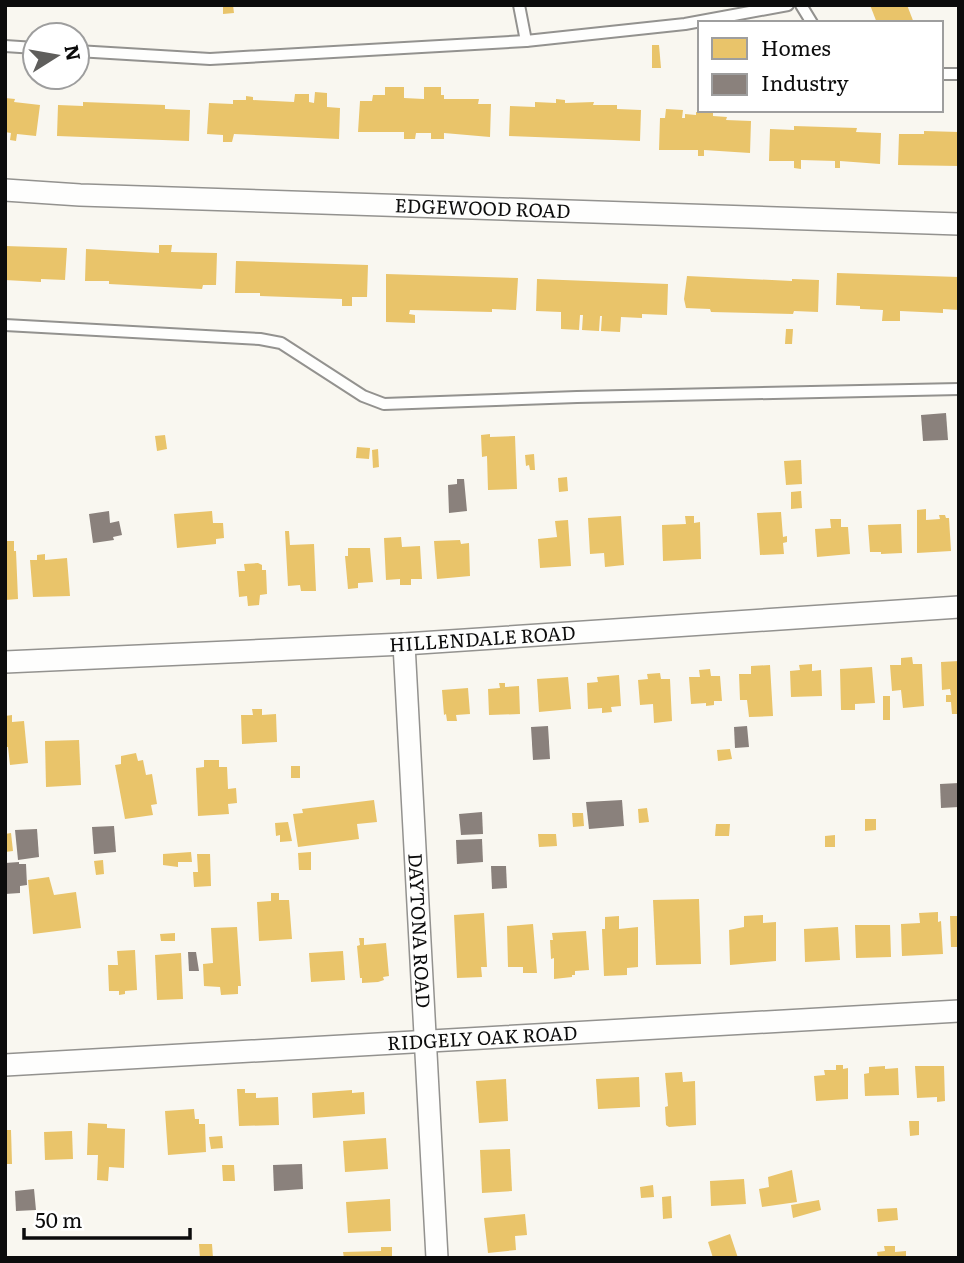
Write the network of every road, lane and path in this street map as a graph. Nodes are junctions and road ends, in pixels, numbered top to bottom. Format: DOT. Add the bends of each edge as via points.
graph roads {
  1 [pos="519,5"];
  2 [pos="789,5"];
  3 [pos="801,5"];
  4 [pos="811,21"];
  5 [pos="526,41"];
  6 [pos="91,52"];
  7 [pos="5,190"];
  8 [pos="959,224"];
  9 [pos="5,325"];
  10 [pos="959,389"];
  11 [pos="959,607"];
  12 [pos="404,644"];
  13 [pos="5,662"];
  14 [pos="959,1011"];
  15 [pos="426,1042"];
  16 [pos="5,1065"];
  17 [pos="437,1258"];
  1 -- 5 [label="lane"];
  2 -- 5 [label="lane" via="685,23"];
  3 -- 4 [label="lane"];
  5 -- 6 [label="lane" via="210,58"];
  7 -- 8 [label="street, EDGEWOOD ROAD"];
  9 -- 10 [label="lane" via="281,343 363,396 384,404"];
  11 -- 12 [label="street, HILLENDALE ROAD"];
  12 -- 13 [label="street, HILLENDALE ROAD"];
  12 -- 15 [label="street, DAYTONA ROAD"];
  14 -- 15 [label="street, RIDGELY OAK ROAD"];
  15 -- 16 [label="street, RIDGELY OAK ROAD"];
  15 -- 17 [label="street, DAYTONA ROAD"];
}
